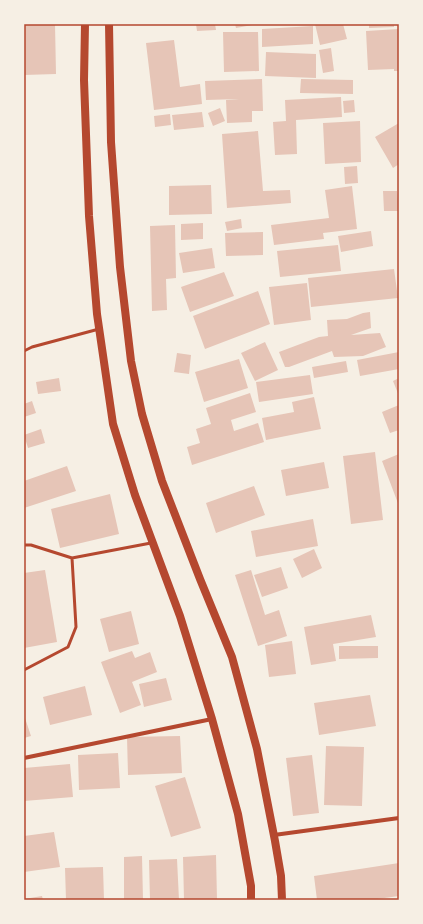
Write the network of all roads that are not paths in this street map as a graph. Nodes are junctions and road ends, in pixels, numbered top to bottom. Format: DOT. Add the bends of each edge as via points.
graph roads {
  1 [pos="85,24"];
  2 [pos="109,24"];
  3 [pos="99,329"];
  4 [pos="24,351"];
  5 [pos="153,543"];
  6 [pos="24,545"];
  7 [pos="72,558"];
  8 [pos="24,670"];
  9 [pos="212,719"];
  10 [pos="24,758"];
  11 [pos="399,818"];
  12 [pos="274,835"];
  13 [pos="251,900"];
  14 [pos="282,900"];
  1 -- 3 [label="main road" via="84,80 89,216"];
  2 -- 12 [label="main road" via="111,142 120,267 131,361 142,414 162,482 232,657 257,749"];
  3 -- 4 [label="lane"];
  3 -- 5 [label="main road" via="113,424"];
  5 -- 7 [label="lane"];
  5 -- 9 [label="main road" via="180,616"];
  6 -- 7 [label="lane"];
  7 -- 8 [label="lane" via="76,627 68,647"];
  9 -- 10 [label="street"];
  9 -- 13 [label="main road" via="238,814 251,886"];
  11 -- 12 [label="street"];
  12 -- 14 [label="main road"];
}
